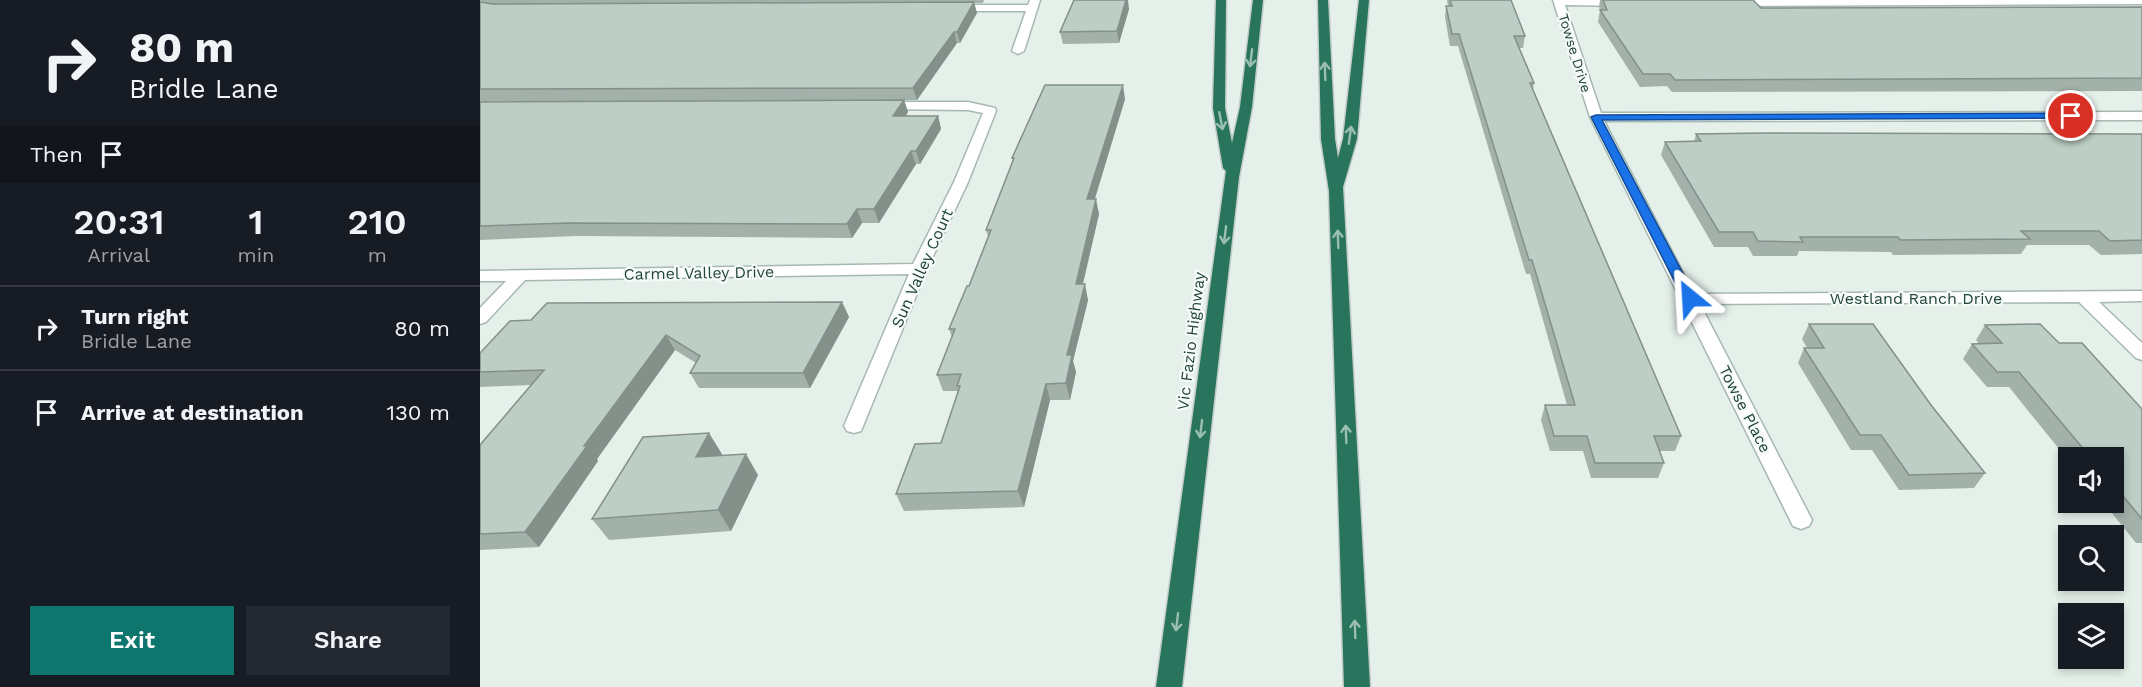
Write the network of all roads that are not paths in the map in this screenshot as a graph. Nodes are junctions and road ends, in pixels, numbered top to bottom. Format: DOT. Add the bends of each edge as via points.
graph roads {
  1 [pos="1221,0"];
  2 [pos="1258,0"];
  3 [pos="1323,0"];
  4 [pos="1364,0"];
  5 [pos="1558,1"];
  6 [pos="2142,1"];
  7 [pos="1631,3"];
  8 [pos="1725,3"];
  9 [pos="1034,4"];
  10 [pos="938,8"];
  11 [pos="1018,51"];
  12 [pos="873,106"];
  13 [pos="2142,116"];
  14 [pos="1596,117"];
  15 [pos="1232,177"];
  16 [pos="1336,191"];
  17 [pos="919,269"];
  18 [pos="480,276"];
  19 [pos="520,276"];
  20 [pos="2084,297"];
  21 [pos="2142,297"];
  22 [pos="1690,298"];
  23 [pos="480,318"];
  24 [pos="2142,354"];
  25 [pos="854,426"];
  26 [pos="1801,520"];
  27 [pos="1169,687"];
  28 [pos="1357,687"];
  1 -- 15 [label="highway, one-way" via="1219,108"];
  2 -- 15 [label="highway, Vic Fazio Highway, one-way" via="1246,107"];
  16 -- 3 [label="highway, one-way" via="1328,139"];
  16 -- 4 [label="highway, one-way" via="1350,139"];
  5 -- 7 [label="street"];
  5 -- 14 [label="street, Towse Drive"];
  6 -- 8 [label="street"];
  9 -- 10 [label="street"];
  9 -- 11 [label="street"];
  12 -- 17 [label="street, Sun Valley Court" via="968,106 990,111"];
  13 -- 14 [label="street"];
  14 -- 22 [label="street, Towse Drive"];
  15 -- 27 [label="highway, Vic Fazio Highway, one-way"];
  28 -- 16 [label="highway, one-way"];
  17 -- 19 [label="street, Carmel Valley Drive"];
  17 -- 25 [label="street, Sun Valley Court"];
  18 -- 19 [label="street, Carmel Valley Drive"];
  19 -- 23 [label="street"];
  20 -- 21 [label="street, Westland Ranch Drive"];
  20 -- 22 [label="street, Westland Ranch Drive"];
  20 -- 24 [label="street"];
  22 -- 26 [label="street, Towse Place"];
}
